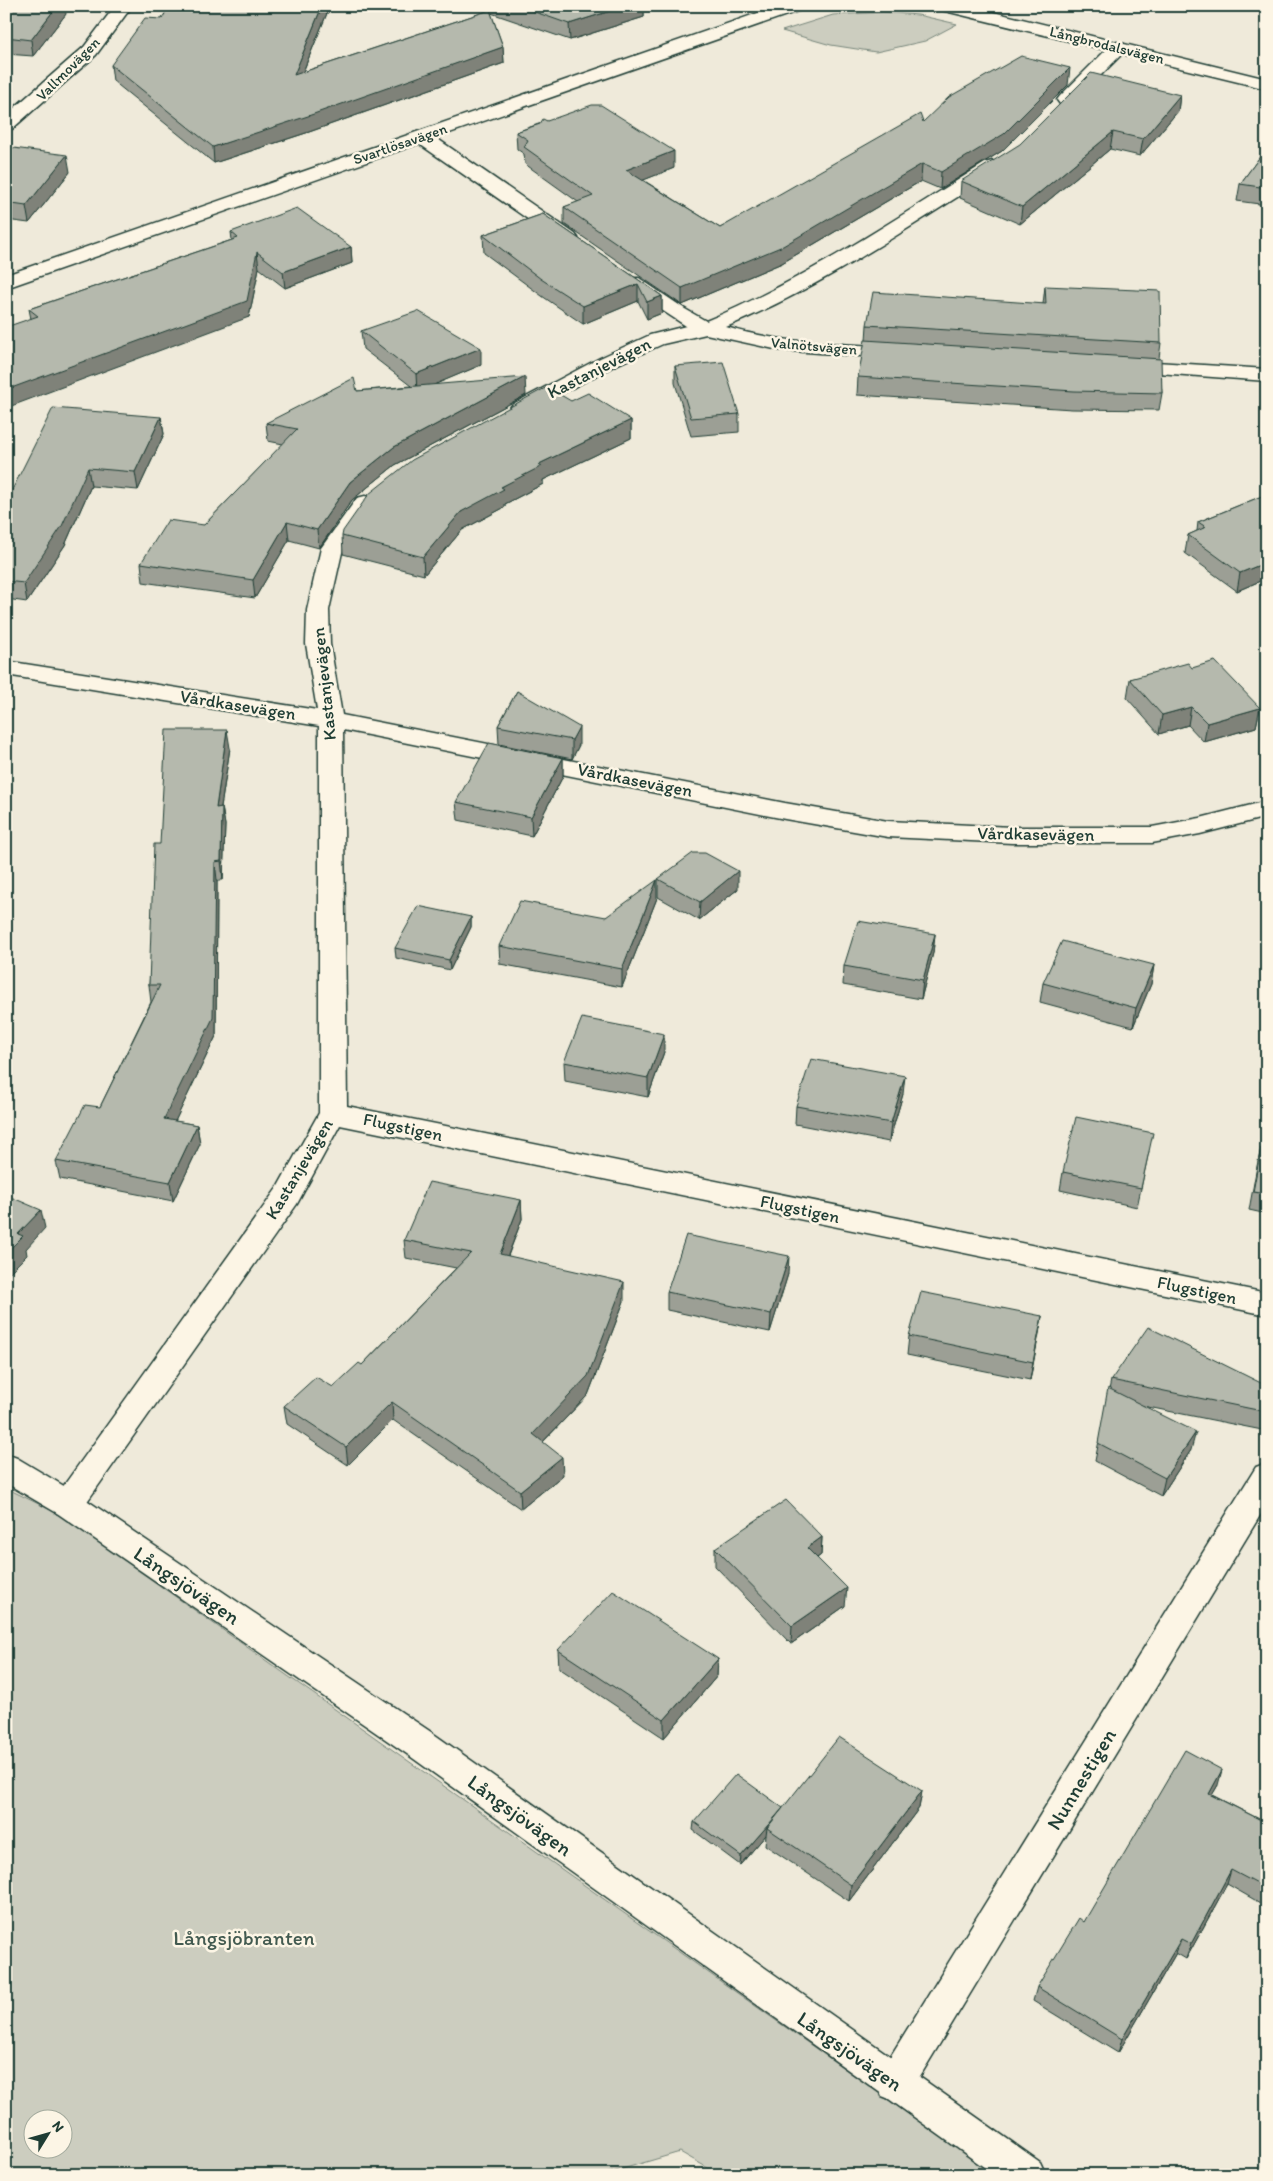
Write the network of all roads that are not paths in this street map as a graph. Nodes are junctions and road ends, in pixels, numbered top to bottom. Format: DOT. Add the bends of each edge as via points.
graph roads {
  1 [pos="124,6"];
  2 [pos="795,6"];
  3 [pos="947,6"];
  4 [pos="1118,48"];
  5 [pos="1267,84"];
  6 [pos="15,111"];
  7 [pos="1051,116"];
  8 [pos="6,125"];
  9 [pos="422,136"];
  10 [pos="1010,156"];
  11 [pos="584,249"];
  12 [pos="616,271"];
  13 [pos="6,282"];
  14 [pos="706,328"];
  15 [pos="920,354"];
  16 [pos="1108,365"];
  17 [pos="1267,375"];
  18 [pos="506,415"];
  19 [pos="382,488"];
  20 [pos="6,668"];
  21 [pos="331,720"];
  22 [pos="1267,809"];
  23 [pos="333,1113"];
  24 [pos="1267,1304"];
  25 [pos="6,1467"];
  26 [pos="1267,1476"];
  27 [pos="68,1504"];
  28 [pos="895,2083"];
  29 [pos="1027,2175"];
  1 -- 6 [label="street, Vallmovägen" via="90,51"];
  2 -- 9 [label="street, Svartlösavägen"];
  3 -- 4 [label="street, Långbrodalsvägen"];
  4 -- 5 [label="street, Långbrodalsvägen"];
  4 -- 7 [label="street"];
  6 -- 8 [label="street, Vallmovägen"];
  9 -- 11 [label="street"];
  9 -- 13 [label="street, Svartlösavägen"];
  10 -- 14 [label="street, Kastanjevägen" via="860,249 757,307"];
  12 -- 14 [label="street, Valnötsvägen"];
  14 -- 15 [label="street, Valnötsvägen" via="781,345"];
  14 -- 18 [label="street, Kastanjevägen" via="657,339"];
  16 -- 17 [label="street"];
  19 -- 21 [label="street, Kastanjevägen" via="361,506 332,548 323,582 318,610 318,644"];
  20 -- 21 [label="street, Vårdkasevägen"];
  21 -- 22 [label="street, Vårdkasevägen" via="888,829 1012,836 1152,835"];
  21 -- 23 [label="street, Kastanjevägen"];
  23 -- 24 [label="street, Flugstigen"];
  23 -- 27 [label="street, Kastanjevägen" via="287,1196"];
  25 -- 27 [label="street, Långsjövägen"];
  26 -- 28 [label="street, Nunnestigen"];
  27 -- 28 [label="street, Långsjövägen" via="419,1743"];
  28 -- 29 [label="street, Långsjövägen"];
}
